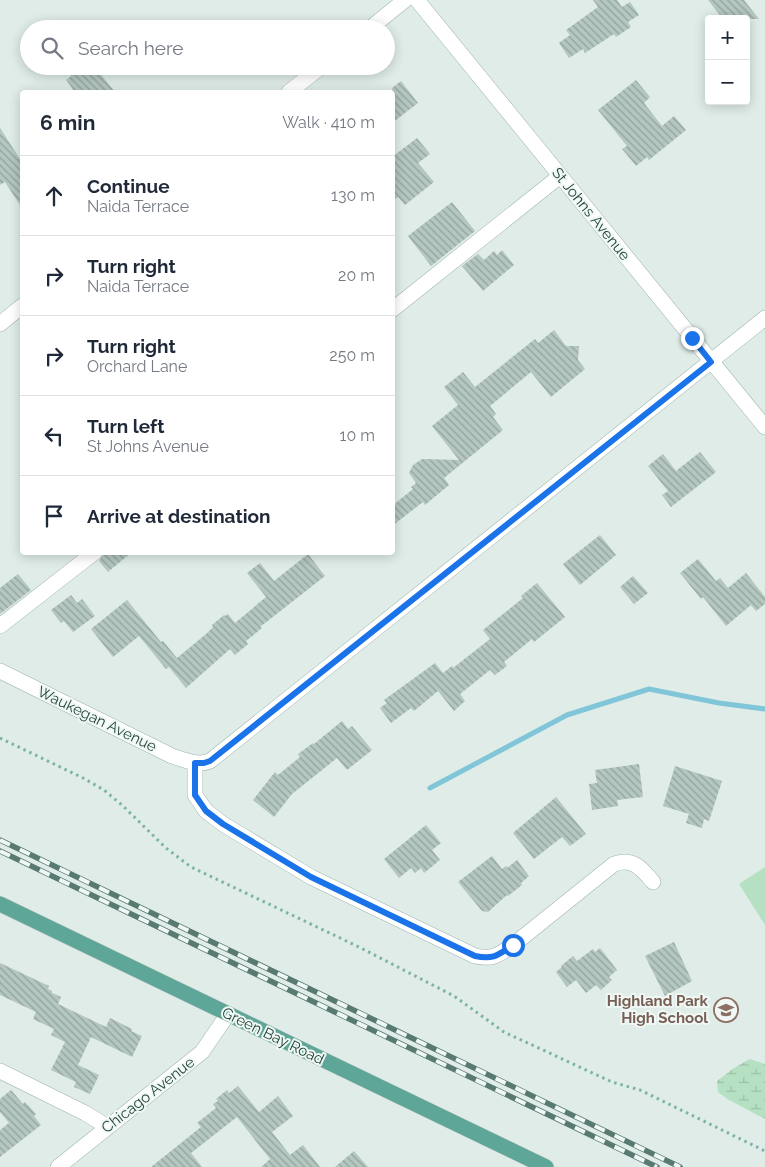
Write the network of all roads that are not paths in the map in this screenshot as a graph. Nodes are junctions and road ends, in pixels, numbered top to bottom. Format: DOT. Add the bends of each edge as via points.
graph roads {
  1 [pos="405,0"];
  2 [pos="417,0"];
  3 [pos="380,20"];
  4 [pos="311,75"];
  5 [pos="292,90"];
  6 [pos="560,176"];
  7 [pos="20,308"];
  8 [pos="395,308"];
  9 [pos="765,318"];
  10 [pos="0,324"];
  11 [pos="711,362"];
  12 [pos="765,427"];
  13 [pos="91,555"];
  14 [pos="0,626"];
  15 [pos="0,671"];
  16 [pos="195,763"];
  17 [pos="653,882"];
  18 [pos="0,904"];
  19 [pos="228,1014"];
  20 [pos="0,1072"];
  21 [pos="108,1127"];
  22 [pos="58,1167"];
  23 [pos="546,1167"];
  1 -- 3 [label="street"];
  2 -- 6 [label="street, St Johns Avenue"];
  4 -- 5 [label="street"];
  6 -- 8 [label="street"];
  6 -- 11 [label="street, St Johns Avenue"];
  7 -- 10 [label="street"];
  9 -- 11 [label="street"];
  11 -- 12 [label="street, St Johns Avenue"];
  11 -- 16 [label="street" via="210,761"];
  13 -- 14 [label="street"];
  15 -- 16 [label="street, Waukegan Avenue" via="172,756"];
  16 -- 17 [label="street" via="195,795 206,811 223,824 311,877 475,956 487,958 502,953 621,861 639,866"];
  18 -- 19 [label="main road, Green Bay Road"];
  19 -- 21 [label="street, Chicago Avenue" via="202,1052"];
  19 -- 23 [label="main road, Green Bay Road"];
  20 -- 21 [label="street"];
  21 -- 22 [label="street, Chicago Avenue"];
}
